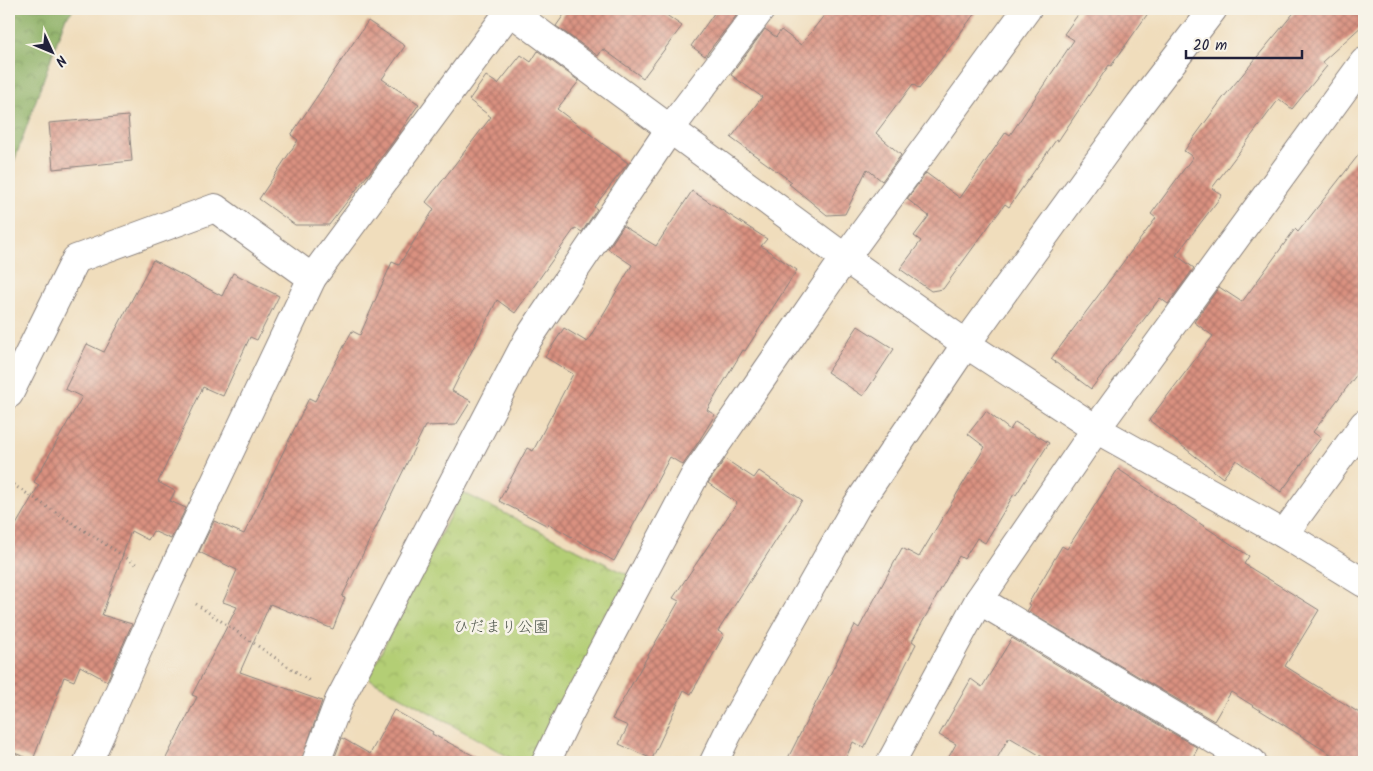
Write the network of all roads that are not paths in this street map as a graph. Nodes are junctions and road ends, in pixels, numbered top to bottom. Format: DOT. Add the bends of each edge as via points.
graph roads {
  1 [pos="761,9"];
  2 [pos="1027,9"];
  3 [pos="1213,9"];
  4 [pos="510,10"];
  5 [pos="1364,62"];
  6 [pos="670,129"];
  7 [pos="845,258"];
  8 [pos="312,278"];
  9 [pos="966,344"];
  10 [pos="9,394"];
  11 [pos="1364,424"];
  12 [pos="1096,429"];
  13 [pos="1284,534"];
  14 [pos="1364,583"];
  15 [pos="978,600"];
  16 [pos="88,762"];
  17 [pos="316,762"];
  18 [pos="546,762"];
  19 [pos="714,762"];
  20 [pos="891,762"];
  21 [pos="1252,762"];
  1 -- 6 [label="street"];
  2 -- 7 [label="street"];
  3 -- 9 [label="street"];
  4 -- 6 [label="street"];
  4 -- 8 [label="street"];
  5 -- 12 [label="street"];
  6 -- 7 [label="street"];
  6 -- 17 [label="street" via="528,339 339,701"];
  7 -- 9 [label="street"];
  7 -- 18 [label="street" via="696,475"];
  8 -- 10 [label="street" via="215,208 76,259"];
  8 -- 16 [label="street" via="167,584"];
  9 -- 12 [label="street"];
  9 -- 19 [label="street" via="857,505"];
  11 -- 13 [label="street"];
  12 -- 13 [label="street"];
  12 -- 15 [label="street"];
  13 -- 14 [label="street"];
  15 -- 20 [label="street"];
  15 -- 21 [label="street"];
}
